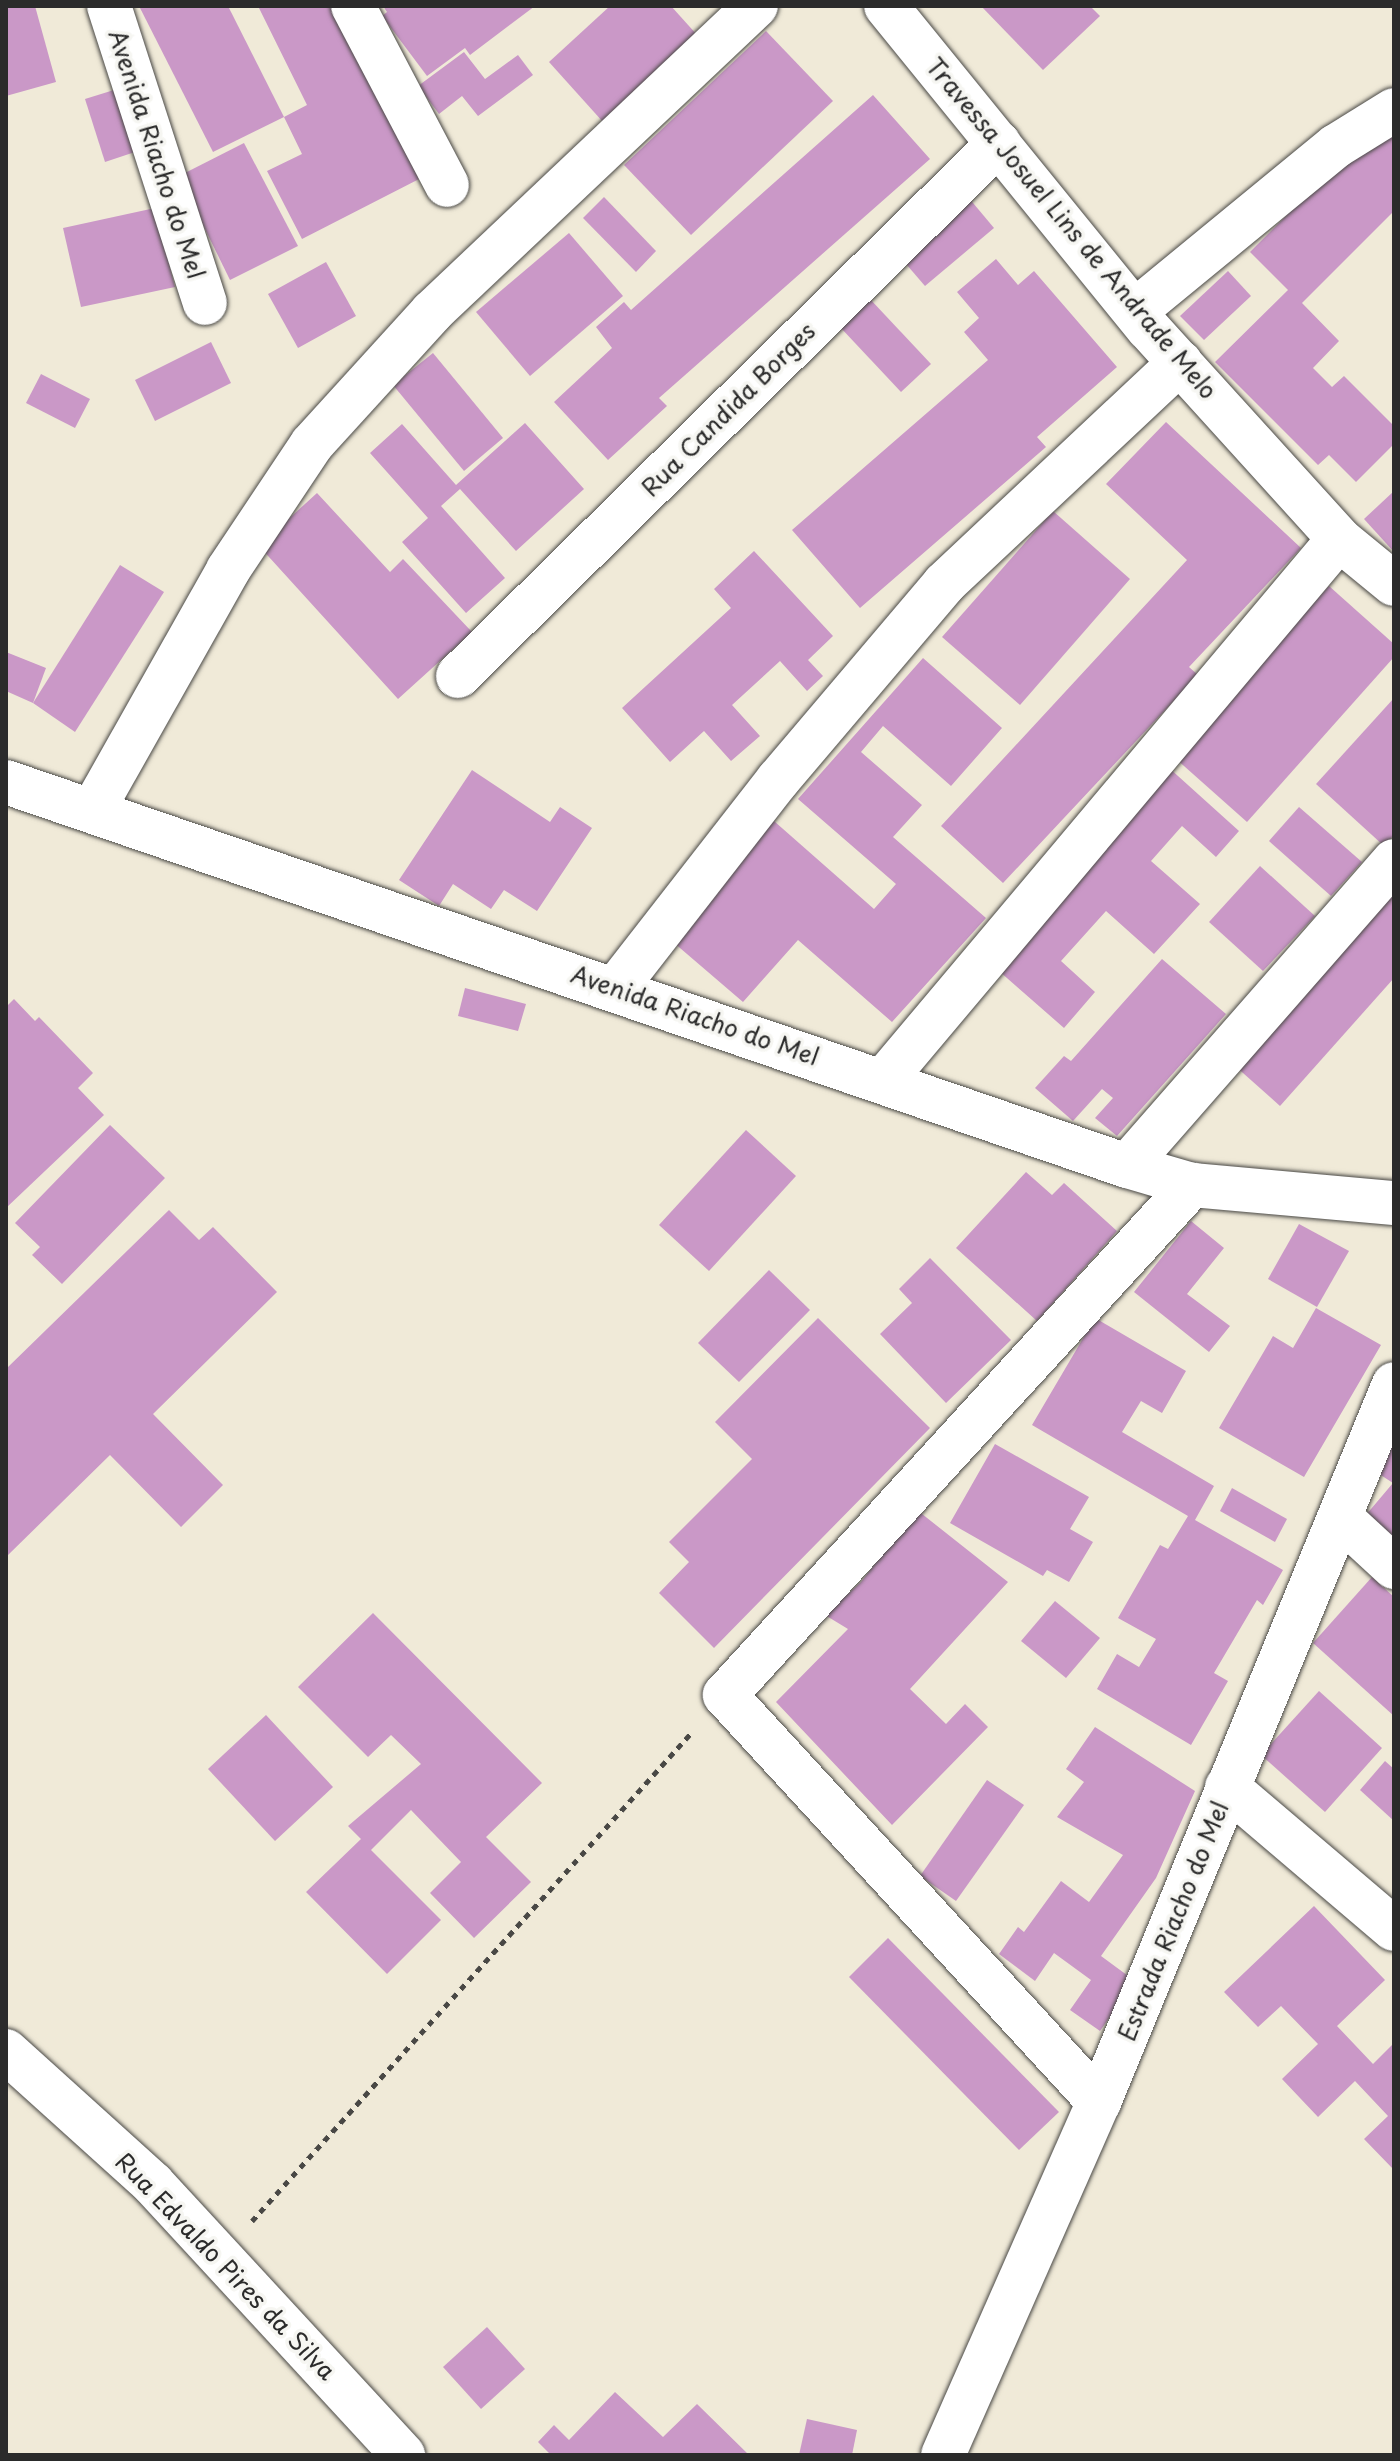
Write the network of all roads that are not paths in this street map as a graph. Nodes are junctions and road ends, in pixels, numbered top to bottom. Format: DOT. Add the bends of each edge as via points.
graph roads {
  1 [pos="109,6"];
  2 [pos="353,6"];
  3 [pos="756,6"];
  4 [pos="886,6"];
  5 [pos="1394,110"];
  6 [pos="999,143"];
  7 [pos="447,185"];
  8 [pos="205,303"];
  9 [pos="1135,311"];
  10 [pos="1180,362"];
  11 [pos="1339,539"];
  12 [pos="1394,584"];
  13 [pos="458,676"];
  14 [pos="6,782"];
  15 [pos="93,810"];
  16 [pos="1394,861"];
  17 [pos="616,988"];
  18 [pos="883,1081"];
  19 [pos="1127,1166"];
  20 [pos="1192,1185"];
  21 [pos="1394,1203"];
  22 [pos="1394,1384"];
  23 [pos="1342,1519"];
  24 [pos="1394,1567"];
  25 [pos="1227,1787"];
  26 [pos="1390,1918"];
  27 [pos="6,2051"];
  28 [pos="1099,2102"];
  29 [pos="403,2455"];
  30 [pos="943,2455"];
  1 -- 8 [label="street, Avenida Riacho do Mel"];
  2 -- 7 [label="street"];
  3 -- 15 [label="street" via="432,312 312,444 228,570"];
  4 -- 6 [label="street, Travessa Josuel Lins de Andrade Melo"];
  5 -- 9 [label="street" via="1336,146"];
  6 -- 9 [label="street, Travessa Josuel Lins de Andrade Melo"];
  6 -- 13 [label="street, Rua Candida Borges"];
  9 -- 10 [label="street, Travessa Josuel Lins de Andrade Melo"];
  10 -- 11 [label="street, Travessa Josuel Lins de Andrade Melo"];
  10 -- 17 [label="street" via="944,584 778,780"];
  11 -- 12 [label="street, Travessa Josuel Lins de Andrade Melo"];
  11 -- 18 [label="street"];
  14 -- 15 [label="street, Avenida Riacho do Mel"];
  15 -- 17 [label="street, Avenida Riacho do Mel"];
  16 -- 19 [label="street"];
  17 -- 18 [label="street, Avenida Riacho do Mel"];
  18 -- 19 [label="street, Avenida Riacho do Mel"];
  19 -- 20 [label="street, Avenida Riacho do Mel"];
  20 -- 21 [label="street, Avenida Riacho do Mel"];
  20 -- 28 [label="street" via="725,1695"];
  22 -- 23 [label="street, Estrada Riacho do Mel"];
  23 -- 24 [label="street"];
  23 -- 25 [label="street, Estrada Riacho do Mel"];
  25 -- 26 [label="street"];
  25 -- 28 [label="street, Estrada Riacho do Mel"];
  27 -- 29 [label="street, Rua Edvaldo Pires da Silva" via="153,2184"];
  28 -- 30 [label="street, Estrada Riacho do Mel"];
}
